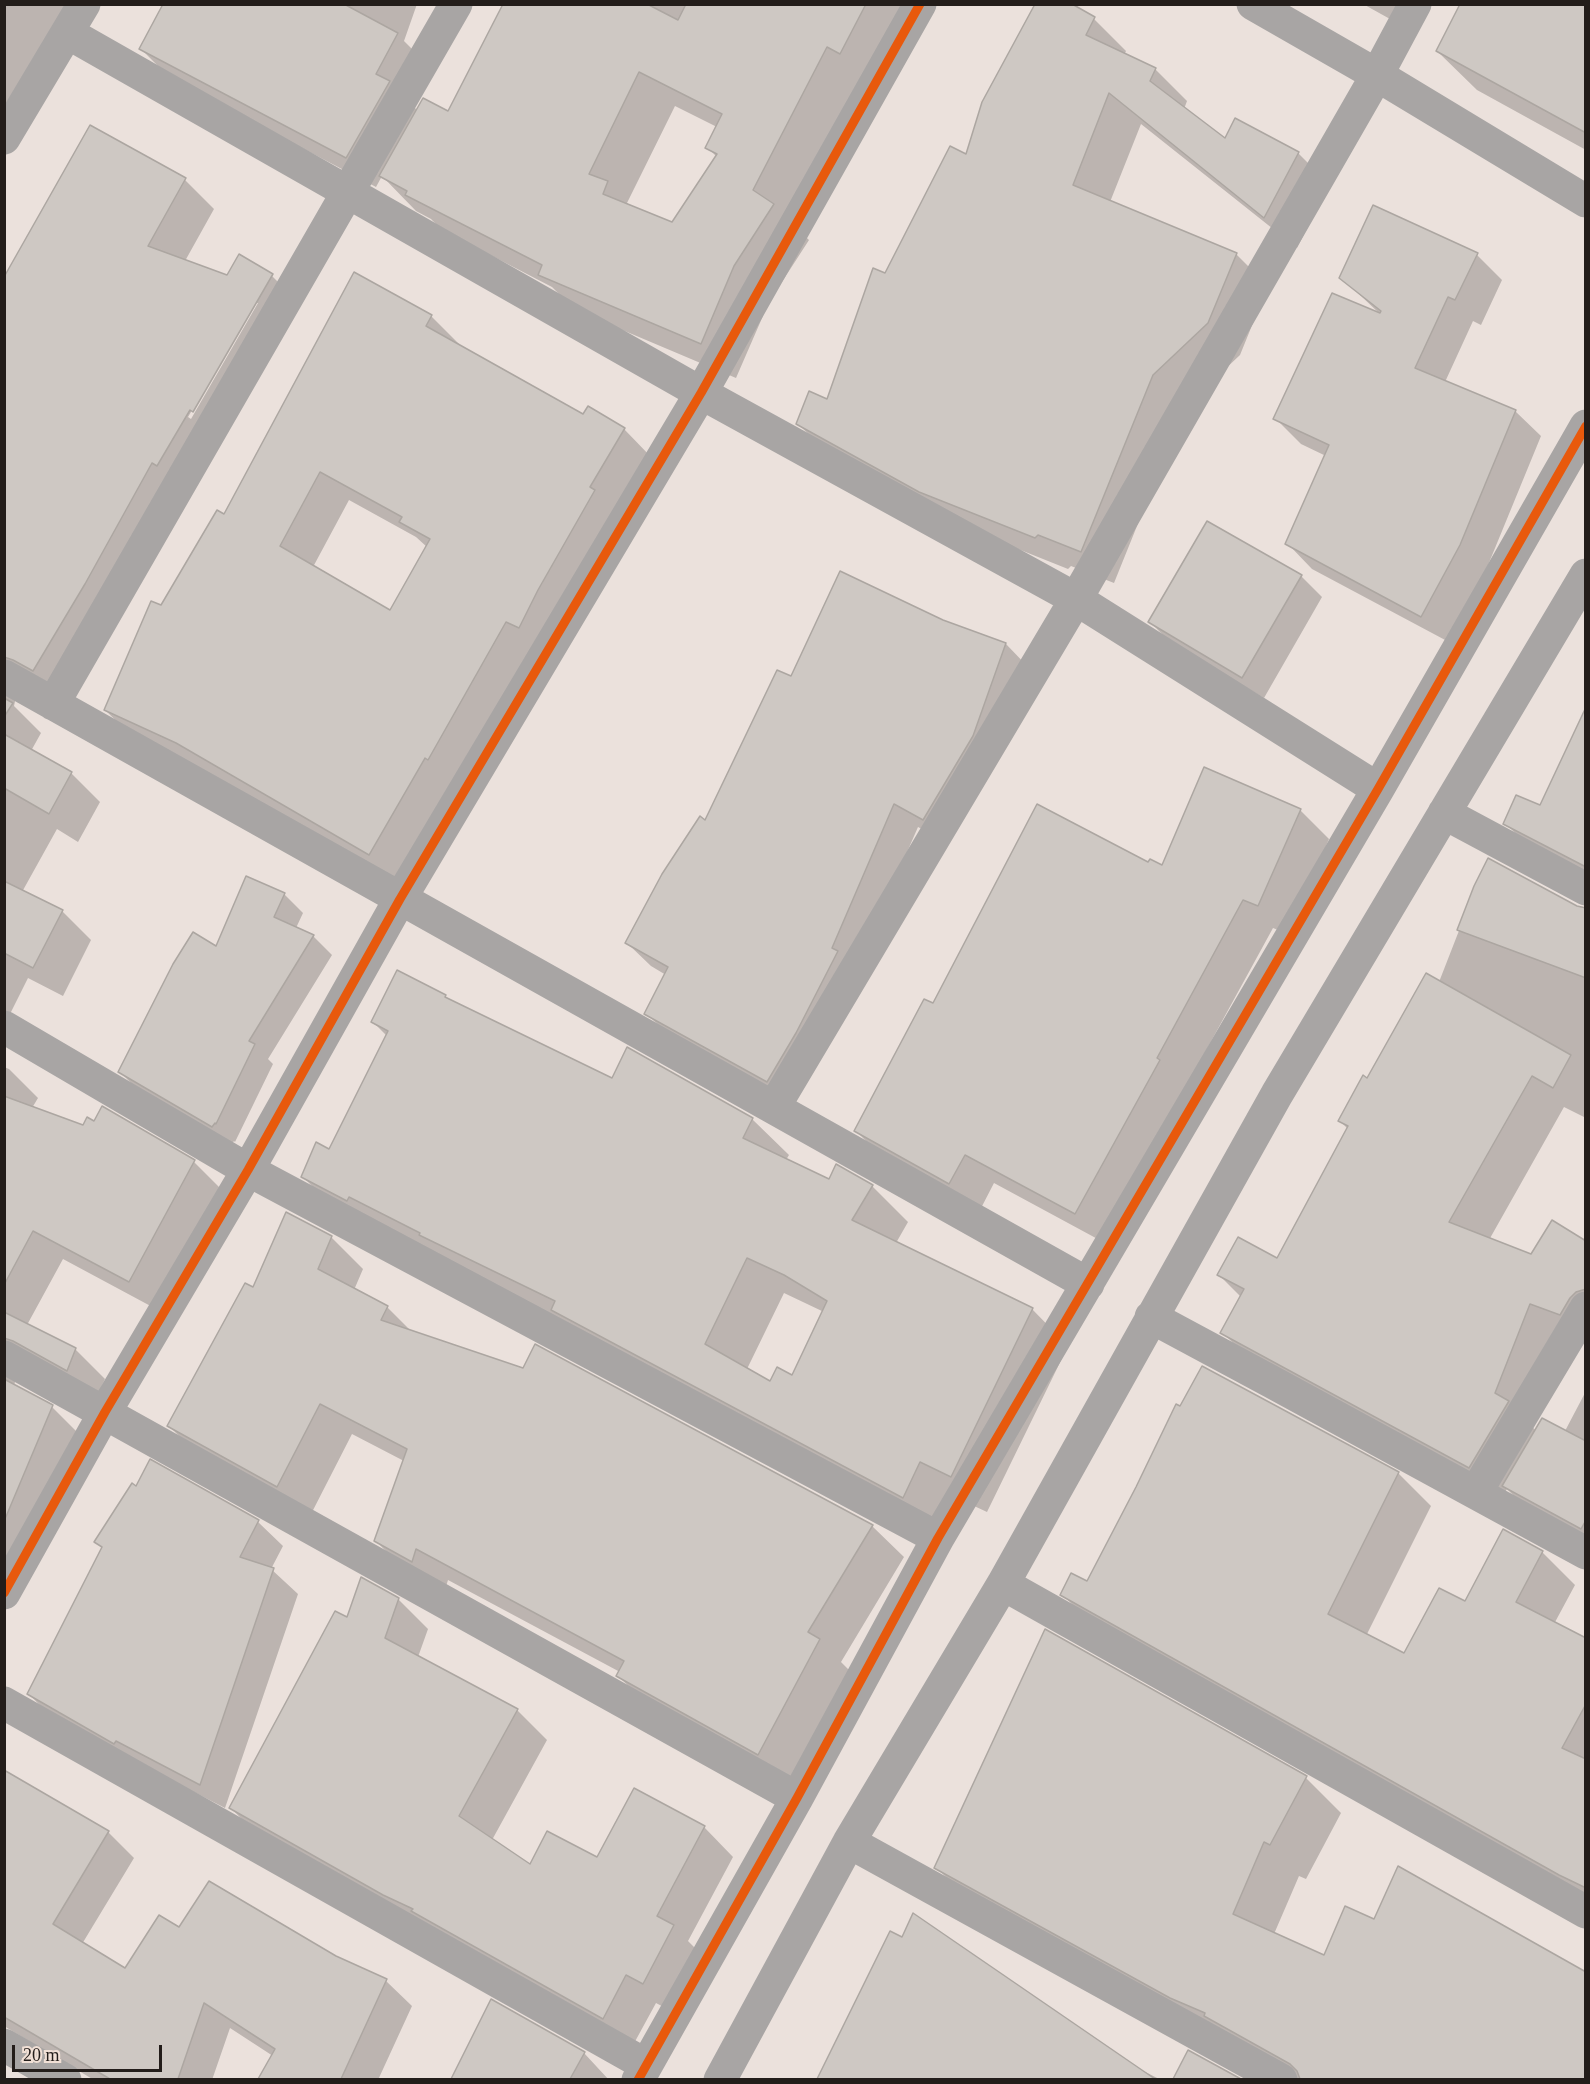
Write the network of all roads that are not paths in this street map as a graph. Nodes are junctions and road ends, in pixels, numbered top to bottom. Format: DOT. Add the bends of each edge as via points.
graph roads {
  1 [pos="84,4"];
  2 [pos="456,4"];
  3 [pos="920,4"];
  4 [pos="1253,4"];
  5 [pos="1415,4"];
  6 [pos="68,33"];
  7 [pos="1377,75"];
  8 [pos="4,138"];
  9 [pos="347,192"];
  10 [pos="1586,201"];
  11 [pos="701,393"];
  12 [pos="1586,426"];
  13 [pos="1586,575"];
  14 [pos="1076,599"];
  15 [pos="4,676"];
  16 [pos="53,704"];
  17 [pos="1378,789"];
  18 [pos="1444,813"];
  19 [pos="1586,889"];
  20 [pos="400,899"];
  21 [pos="4,1027"];
  22 [pos="774,1107"];
  23 [pos="248,1170"];
  24 [pos="1088,1284"];
  25 [pos="1586,1308"];
  26 [pos="1151,1317"];
  27 [pos="4,1357"];
  28 [pos="105,1412"];
  29 [pos="1476,1492"];
  30 [pos="938,1538"];
  31 [pos="1586,1553"];
  32 [pos="1003,1584"];
  33 [pos="4,1593"];
  34 [pos="4,1703"];
  35 [pos="797,1798"];
  36 [pos="849,1842"];
  37 [pos="1586,1912"];
  38 [pos="4,2045"];
  39 [pos="642,2072"];
  40 [pos="65,2079"];
  41 [pos="720,2079"];
  42 [pos="1281,2079"];
  1 -- 6 [label="street"];
  2 -- 9 [label="street"];
  3 -- 11 [label="street"];
  4 -- 7 [label="street"];
  5 -- 7 [label="street"];
  6 -- 8 [label="street"];
  6 -- 9 [label="street"];
  7 -- 10 [label="street"];
  7 -- 14 [label="street"];
  9 -- 11 [label="street"];
  9 -- 16 [label="street"];
  11 -- 14 [label="street"];
  11 -- 20 [label="street"];
  12 -- 17 [label="street"];
  13 -- 18 [label="street"];
  14 -- 17 [label="street"];
  14 -- 22 [label="street"];
  15 -- 16 [label="street"];
  16 -- 20 [label="street"];
  17 -- 24 [label="street"];
  18 -- 19 [label="street"];
  18 -- 26 [label="street" via="1277,1094"];
  20 -- 22 [label="street"];
  20 -- 23 [label="street"];
  21 -- 23 [label="street"];
  22 -- 24 [label="street"];
  23 -- 28 [label="street"];
  23 -- 30 [label="street"];
  24 -- 30 [label="street"];
  25 -- 29 [label="street"];
  26 -- 29 [label="street"];
  26 -- 32 [label="street"];
  27 -- 28 [label="street"];
  28 -- 33 [label="street"];
  28 -- 35 [label="street"];
  29 -- 31 [label="street"];
  30 -- 35 [label="street"];
  32 -- 36 [label="street"];
  32 -- 37 [label="street"];
  34 -- 39 [label="street"];
  35 -- 39 [label="street"];
  36 -- 41 [label="street"];
  36 -- 42 [label="street"];
  38 -- 40 [label="street"];
}
